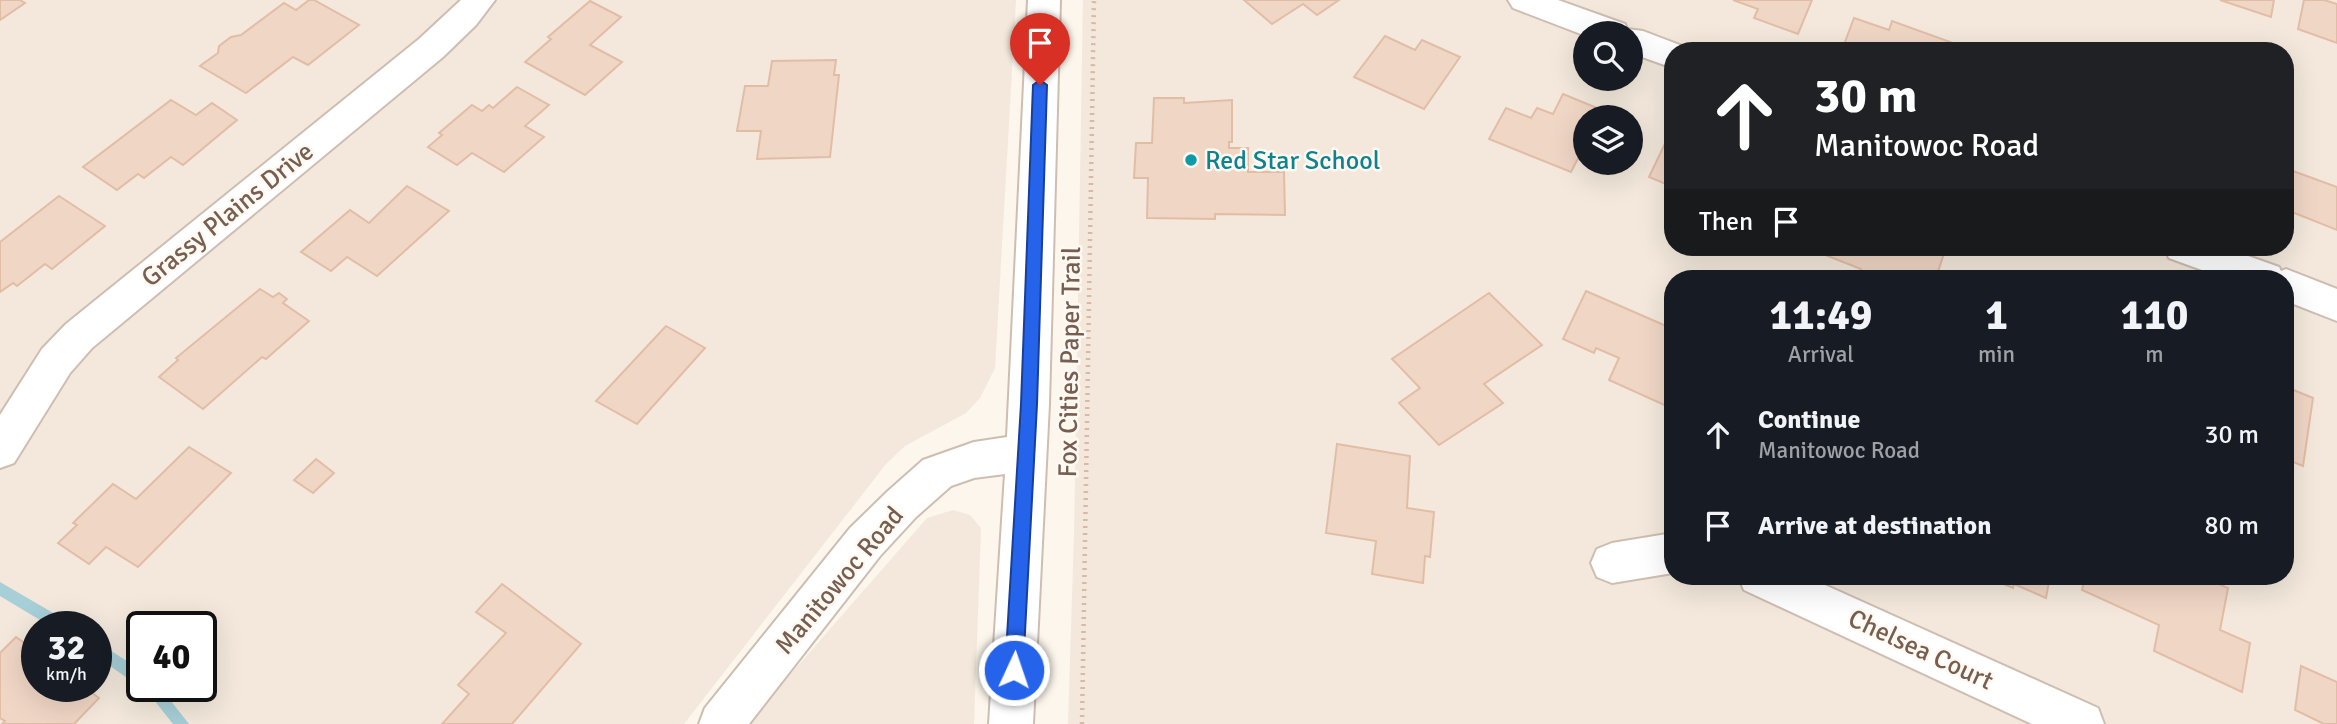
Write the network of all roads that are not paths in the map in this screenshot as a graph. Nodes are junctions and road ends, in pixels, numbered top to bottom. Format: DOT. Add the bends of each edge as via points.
graph roads {
  1 [pos="479,0"];
  2 [pos="1044,0"];
  3 [pos="1524,0"];
  4 [pos="1581,21"];
  5 [pos="1643,45"];
  6 [pos="1664,53"];
  7 [pos="2206,256"];
  8 [pos="2244,270"];
  9 [pos="2294,288"];
  10 [pos="2337,305"];
  11 [pos="0,450"];
  12 [pos="1026,453"];
  13 [pos="1664,554"];
  14 [pos="1612,563"];
  15 [pos="1779,585"];
  16 [pos="721,724"];
  17 [pos="1011,724"];
  18 [pos="2082,724"];
  1 -- 11 [label="street, Grassy Plains Drive" via="431,48 79,336 56,361"];
  2 -- 12 [label="street"];
  3 -- 4 [label="street"];
  5 -- 6 [label="street"];
  7 -- 8 [label="street"];
  9 -- 10 [label="street"];
  12 -- 16 [label="street, Manitowoc Road" via="974,460 937,473 902,504 865,542"];
  12 -- 17 [label="street"];
  13 -- 14 [label="street"];
  15 -- 18 [label="street, Chelsea Court"];
}
